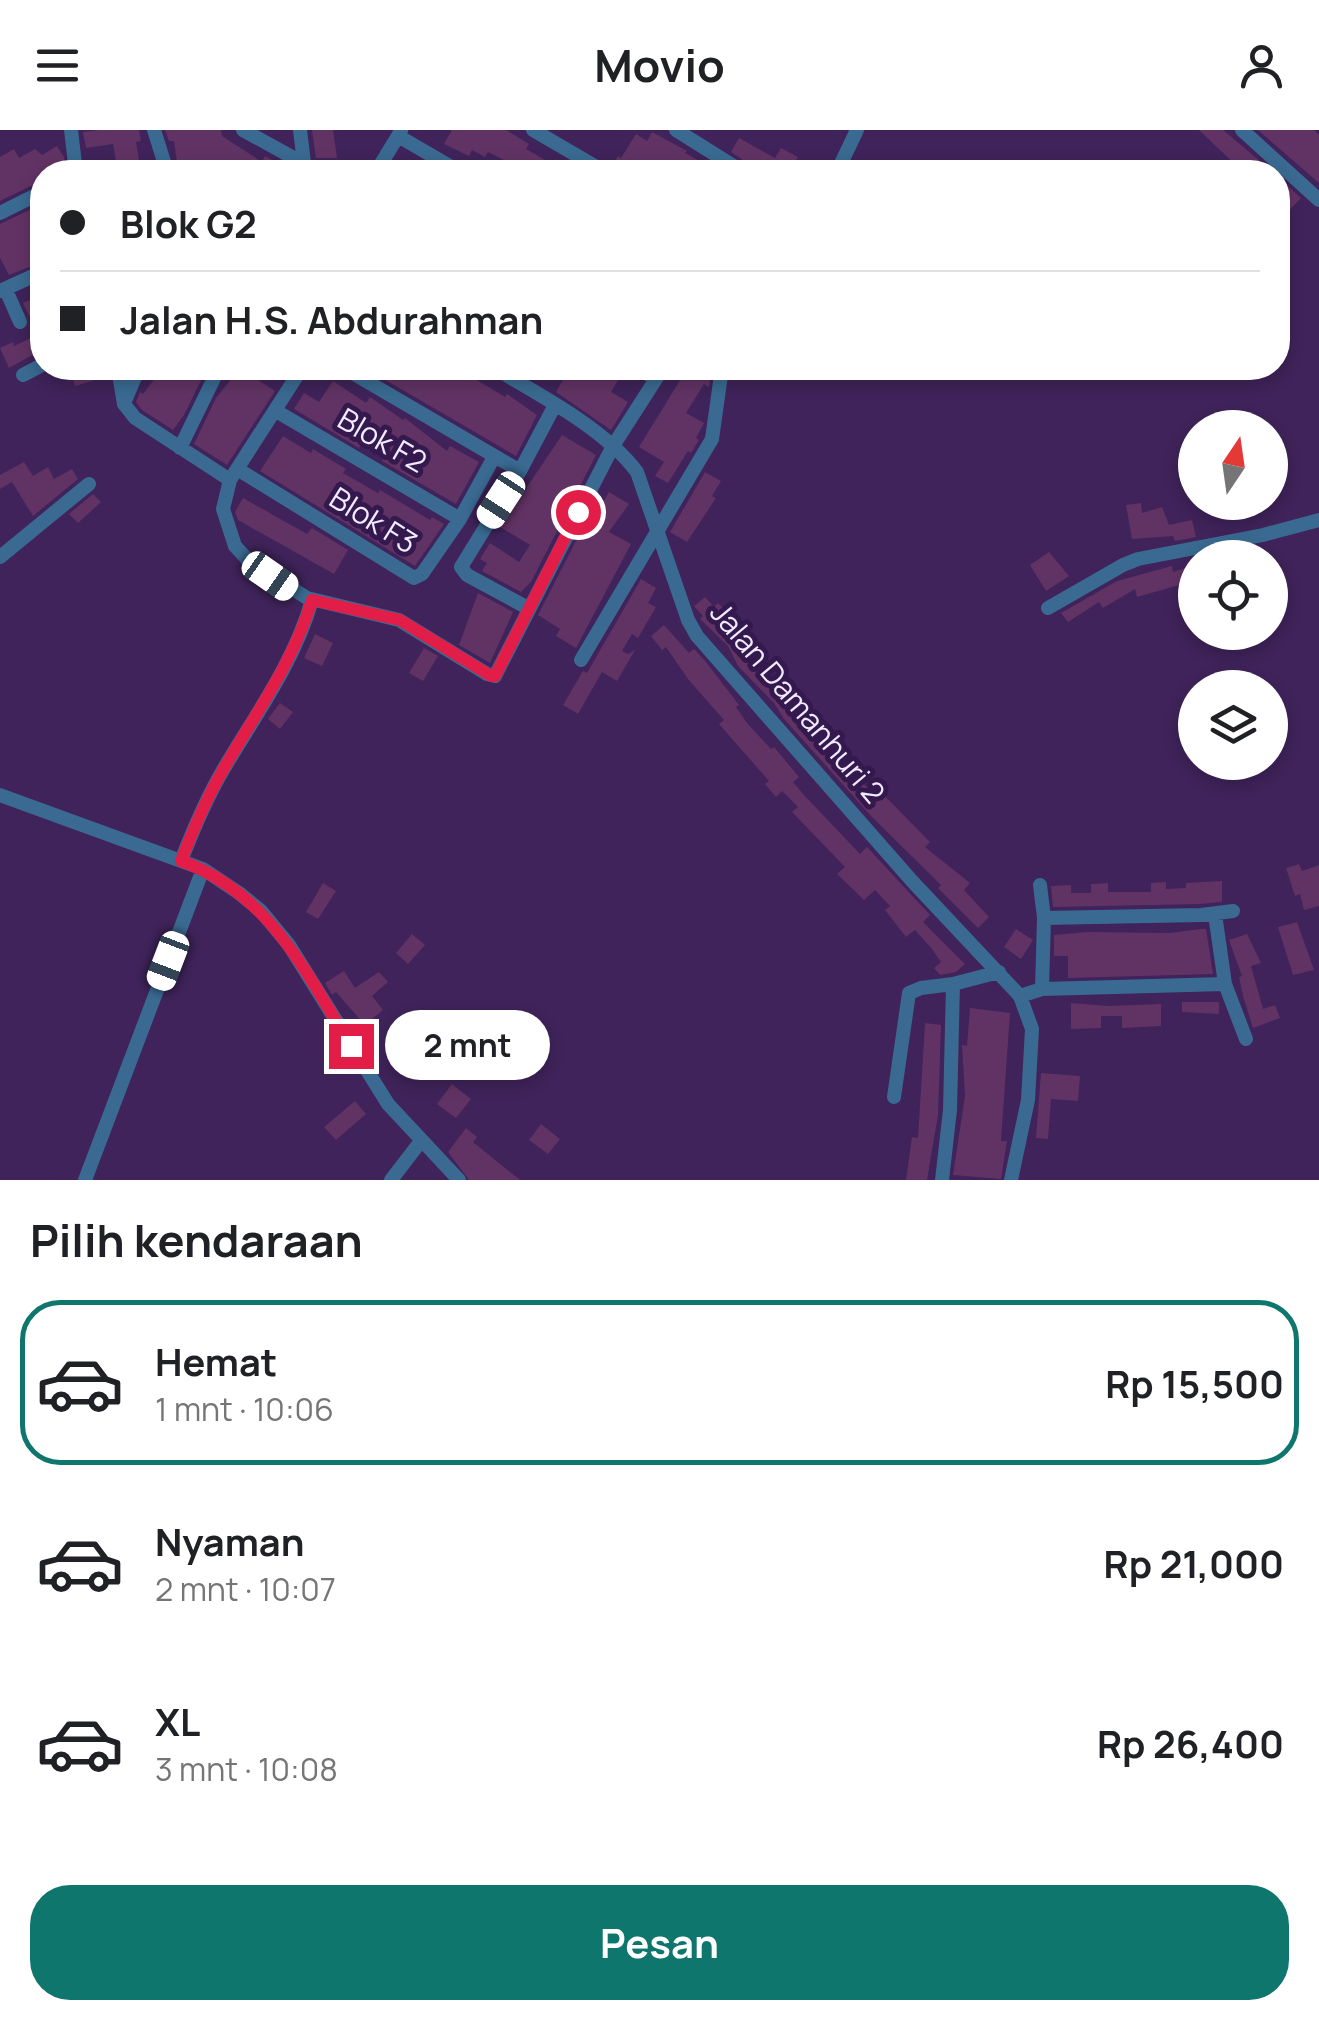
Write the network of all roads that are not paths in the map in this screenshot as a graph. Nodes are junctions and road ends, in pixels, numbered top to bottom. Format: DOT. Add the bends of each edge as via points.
graph roads {
  1 [pos="71,130"];
  2 [pos="154,130"];
  3 [pos="243,130"];
  4 [pos="300,130"];
  5 [pos="533,130"];
  6 [pos="676,130"];
  7 [pos="857,130"];
  8 [pos="1242,130"];
  9 [pos="400,133"];
  10 [pos="75,160"];
  11 [pos="163,160"];
  12 [pos="298,160"];
  13 [pos="304,160"];
  14 [pos="383,160"];
  15 [pos="442,160"];
  16 [pos="585,160"];
  17 [pos="724,160"];
  18 [pos="842,160"];
  19 [pos="1277,160"];
  20 [pos="1290,171"];
  21 [pos="1316,193"];
  22 [pos="30,198"];
  23 [pos="0,212"];
  24 [pos="30,278"];
  25 [pos="3,290"];
  26 [pos="20,322"];
  27 [pos="30,371"];
  28 [pos="22,375"];
  29 [pos="120,380"];
  30 [pos="134,380"];
  31 [pos="213,380"];
  32 [pos="295,380"];
  33 [pos="364,380"];
  34 [pos="514,380"];
  35 [pos="655,380"];
  36 [pos="720,380"];
  37 [pos="124,404"];
  38 [pos="555,404"];
  39 [pos="276,411"];
  40 [pos="613,446"];
  41 [pos="180,448"];
  42 [pos="494,457"];
  43 [pos="520,471"];
  44 [pos="234,475"];
  45 [pos="88,484"];
  46 [pos="460,519"];
  47 [pos="1319,520"];
  48 [pos="658,532"];
  49 [pos="0,557"];
  50 [pos="312,600"];
  51 [pos="528,608"];
  52 [pos="1048,608"];
  53 [pos="581,660"];
  54 [pos="0,796"];
  55 [pos="178,860"];
  56 [pos="202,869"];
  57 [pos="1040,885"];
  58 [pos="1233,911"];
  59 [pos="1215,914"];
  60 [pos="1044,918"];
  61 [pos="1003,977"];
  62 [pos="953,984"];
  63 [pos="1225,984"];
  64 [pos="1042,989"];
  65 [pos="1020,996"];
  66 [pos="1246,1039"];
  67 [pos="894,1097"];
  68 [pos="421,1141"];
  69 [pos="86,1180"];
  70 [pos="391,1180"];
  71 [pos="459,1180"];
  72 [pos="942,1180"];
  73 [pos="1011,1180"];
  1 -- 10 [label="street"];
  2 -- 11 [label="street"];
  3 -- 12 [label="street"];
  4 -- 13 [label="street"];
  5 -- 16 [label="street"];
  6 -- 17 [label="street"];
  7 -- 18 [label="street"];
  8 -- 19 [label="street"];
  9 -- 14 [label="street"];
  9 -- 15 [label="street"];
  20 -- 21 [label="street"];
  22 -- 23 [label="street"];
  24 -- 25 [label="street"];
  25 -- 26 [label="street"];
  27 -- 28 [label="street"];
  29 -- 37 [label="street"];
  30 -- 37 [label="street"];
  31 -- 41 [label="street"];
  32 -- 39 [label="street"];
  33 -- 42 [label="street"];
  34 -- 38 [label="street, Jalan Damanhuri 2"];
  35 -- 40 [label="street"];
  36 -- 48 [label="street" via="712,439"];
  37 -- 41 [label="street"];
  38 -- 40 [label="street, Jalan Damanhuri 2"];
  38 -- 43 [label="street"];
  39 -- 44 [label="street"];
  39 -- 46 [label="street, Blok F2"];
  40 -- 48 [label="street, Jalan Damanhuri 2" via="637,472"];
  40 -- 51 [label="street"];
  41 -- 44 [label="street"];
  42 -- 43 [label="street"];
  42 -- 46 [label="street"];
  43 -- 51 [label="street" via="460,567"];
  44 -- 46 [label="street, Blok F3" via="414,578"];
  44 -- 50 [label="street" via="223,509 235,546"];
  45 -- 49 [label="street"];
  47 -- 52 [label="street" via="1123,564"];
  48 -- 53 [label="street"];
  48 -- 61 [label="street, Jalan Damanhuri 2" via="697,636"];
  50 -- 51 [label="street" via="400,620 491,676"];
  50 -- 55 [label="street" via="293,652"];
  54 -- 55 [label="street"];
  55 -- 56 [label="street"];
  56 -- 68 [label="street" via="250,902 289,945 372,1080"];
  56 -- 69 [label="street"];
  57 -- 60 [label="street"];
  58 -- 59 [label="street"];
  59 -- 60 [label="street"];
  59 -- 63 [label="street"];
  60 -- 64 [label="street"];
  61 -- 62 [label="street"];
  61 -- 65 [label="street, Jalan Damanhuri 2"];
  62 -- 67 [label="street" via="910,993"];
  62 -- 72 [label="street"];
  63 -- 64 [label="street"];
  63 -- 66 [label="street"];
  64 -- 65 [label="street"];
  65 -- 73 [label="street" via="1032,1029 1028,1100"];
  68 -- 70 [label="street"];
  68 -- 71 [label="street"];
}
